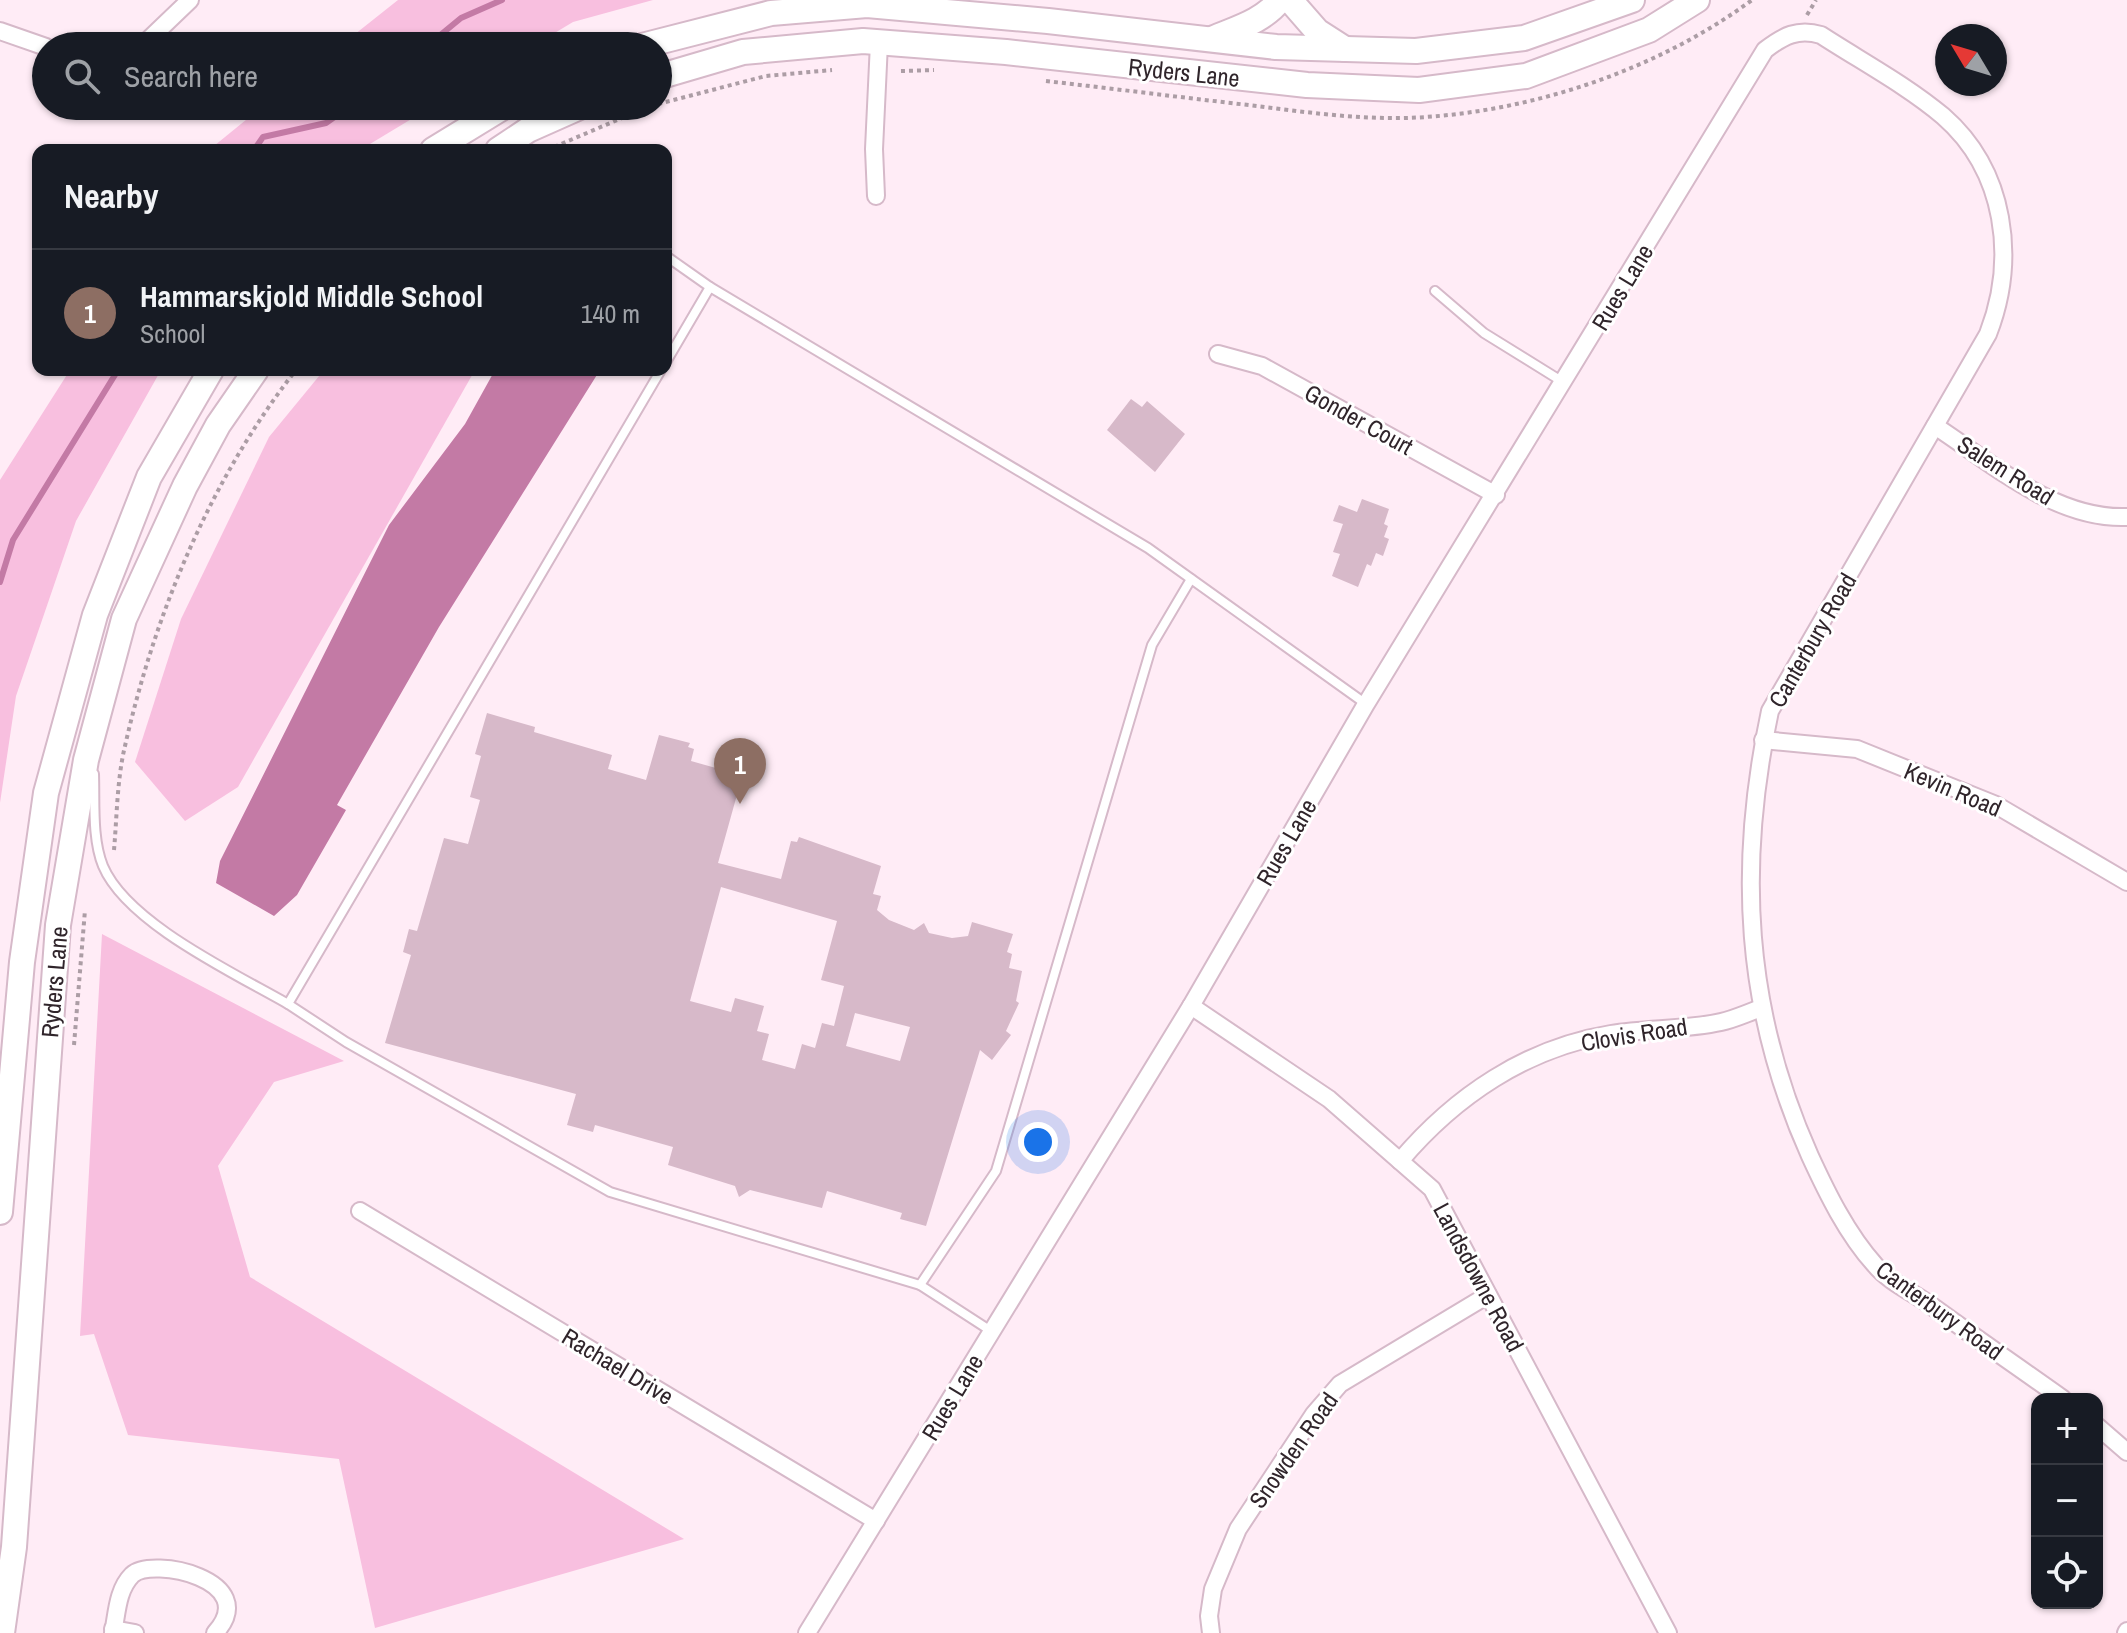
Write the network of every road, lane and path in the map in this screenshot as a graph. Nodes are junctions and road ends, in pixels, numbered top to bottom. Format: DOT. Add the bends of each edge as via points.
graph roads {
  1 [pos="190,0"];
  2 [pos="1280,0"];
  3 [pos="1290,0"];
  4 [pos="1632,0"];
  5 [pos="1697,0"];
  6 [pos="1816,0"];
  7 [pos="1807,15"];
  8 [pos="0,31"];
  9 [pos="157,32"];
  10 [pos="672,38"];
  11 [pos="1211,39"];
  12 [pos="32,42"];
  13 [pos="879,43"];
  14 [pos="1345,49"];
  15 [pos="1765,50"];
  16 [pos="832,70"];
  17 [pos="672,73"];
  18 [pos="672,100"];
  19 [pos="482,120"];
  20 [pos="550,120"];
  21 [pos="617,120"];
  22 [pos="443,144"];
  23 [pos="507,144"];
  24 [pos="561,144"];
  25 [pos="876,196"];
  26 [pos="672,260"];
  27 [pos="710,287"];
  28 [pos="1435,291"];
  29 [pos="672,352"];
  30 [pos="1218,354"];
  31 [pos="208,376"];
  32 [pos="252,376"];
  33 [pos="262,376"];
  34 [pos="291,376"];
  35 [pos="657,376"];
  36 [pos="1564,382"];
  37 [pos="218,425"];
  38 [pos="1935,426"];
  39 [pos="1496,495"];
  40 [pos="2127,517"];
  41 [pos="1191,579"];
  42 [pos="1366,704"];
  43 [pos="94,731"];
  44 [pos="1763,740"];
  45 [pos="113,852"];
  46 [pos="2127,882"];
  47 [pos="288,1004"];
  48 [pos="1191,1006"];
  49 [pos="1762,1008"];
  50 [pos="1400,1161"];
  51 [pos="360,1211"];
  52 [pos="0,1212"];
  53 [pos="920,1285"];
  54 [pos="1488,1295"];
  55 [pos="992,1331"];
  56 [pos="2054,1393"];
  57 [pos="2103,1431"];
  58 [pos="2127,1452"];
  59 [pos="876,1521"];
  60 [pos="113,1631"];
  61 [pos="2,1633"];
  62 [pos="135,1633"];
  63 [pos="215,1633"];
  64 [pos="807,1633"];
  65 [pos="1211,1633"];
  66 [pos="1668,1633"];
  1 -- 9 [label="street"];
  2 -- 11 [label="main road" via="1253,22"];
  3 -- 14 [label="main road" via="1317,31"];
  4 -- 14 [label="main road, Ryders Lane" via="1524,38 1416,51"];
  5 -- 13 [label="main road, Ryders Lane" via="1649,30 1526,76 1419,90 1307,85"];
  6 -- 7 [label="path"];
  8 -- 12 [label="street"];
  10 -- 11 [label="main road, Ryders Lane" via="771,13 867,5"];
  11 -- 14 [label="main road, Ryders Lane"];
  13 -- 17 [label="main road, Ryders Lane" via="743,52"];
  13 -- 25 [label="street"];
  15 -- 36 [label="street, Rues Lane"];
  15 -- 38 [label="street, Canterbury Road" via="1794,33 1821,35 1945,118 1971,148 1990,182 2004,239 2000,297 1988,334"];
  16 -- 18 [label="path" via="766,76"];
  19 -- 22 [label="main road"];
  20 -- 23 [label="main road"];
  21 -- 24 [label="path"];
  26 -- 27 [label="lane"];
  27 -- 29 [label="lane"];
  27 -- 41 [label="lane" via="1148,548"];
  28 -- 36 [label="lane" via="1484,333"];
  30 -- 39 [label="street, Gonder Court" via="1262,366"];
  31 -- 52 [label="main road, Ryders Lane" via="149,477 95,615 46,793 22,962"];
  32 -- 37 [label="main road, Ryders Lane"];
  33 -- 37 [label="lane"];
  34 -- 45 [label="path" via="212,502 163,613 124,748"];
  35 -- 47 [label="lane"];
  36 -- 39 [label="street, Rues Lane"];
  37 -- 43 [label="main road, Ryders Lane" via="124,619"];
  38 -- 40 [label="street, Salem Road" via="2054,501 2103,516"];
  38 -- 44 [label="street, Canterbury Road" via="1770,711"];
  39 -- 42 [label="street, Rues Lane"];
  41 -- 42 [label="lane"];
  41 -- 53 [label="lane" via="1152,645 996,1171"];
  42 -- 48 [label="street, Rues Lane"];
  43 -- 47 [label="lane" via="95,813 102,863 116,891 138,913"];
  43 -- 61 [label="main road, Ryders Lane" via="58,925 14,1547"];
  44 -- 46 [label="street, Kevin Road" via="1857,749 1996,805"];
  44 -- 49 [label="street, Canterbury Road" via="1749,848 1749,917"];
  47 -- 53 [label="lane" via="610,1192"];
  48 -- 50 [label="street, Landsdowne Road" via="1329,1099"];
  48 -- 55 [label="street, Rues Lane"];
  49 -- 50 [label="street, Clovis Road" via="1721,1022 1609,1034 1540,1054 1477,1088"];
  49 -- 56 [label="street, Canterbury Road" via="1794,1120 1823,1183 1876,1267"];
  50 -- 54 [label="street, Landsdowne Road" via="1432,1189"];
  51 -- 59 [label="street, Rachael Drive"];
  53 -- 55 [label="lane"];
  54 -- 65 [label="street, Snowden Road" via="1340,1384 1314,1414 1238,1529 1213,1589"];
  54 -- 66 [label="street, Landsdowne Road"];
  55 -- 59 [label="street, Rues Lane"];
  57 -- 58 [label="street"];
  59 -- 64 [label="street, Rues Lane"];
  60 -- 62 [label="street"];
  60 -- 63 [label="street" via="121,1592 133,1573 162,1569 205,1578 220,1587 225,1617"];
}
